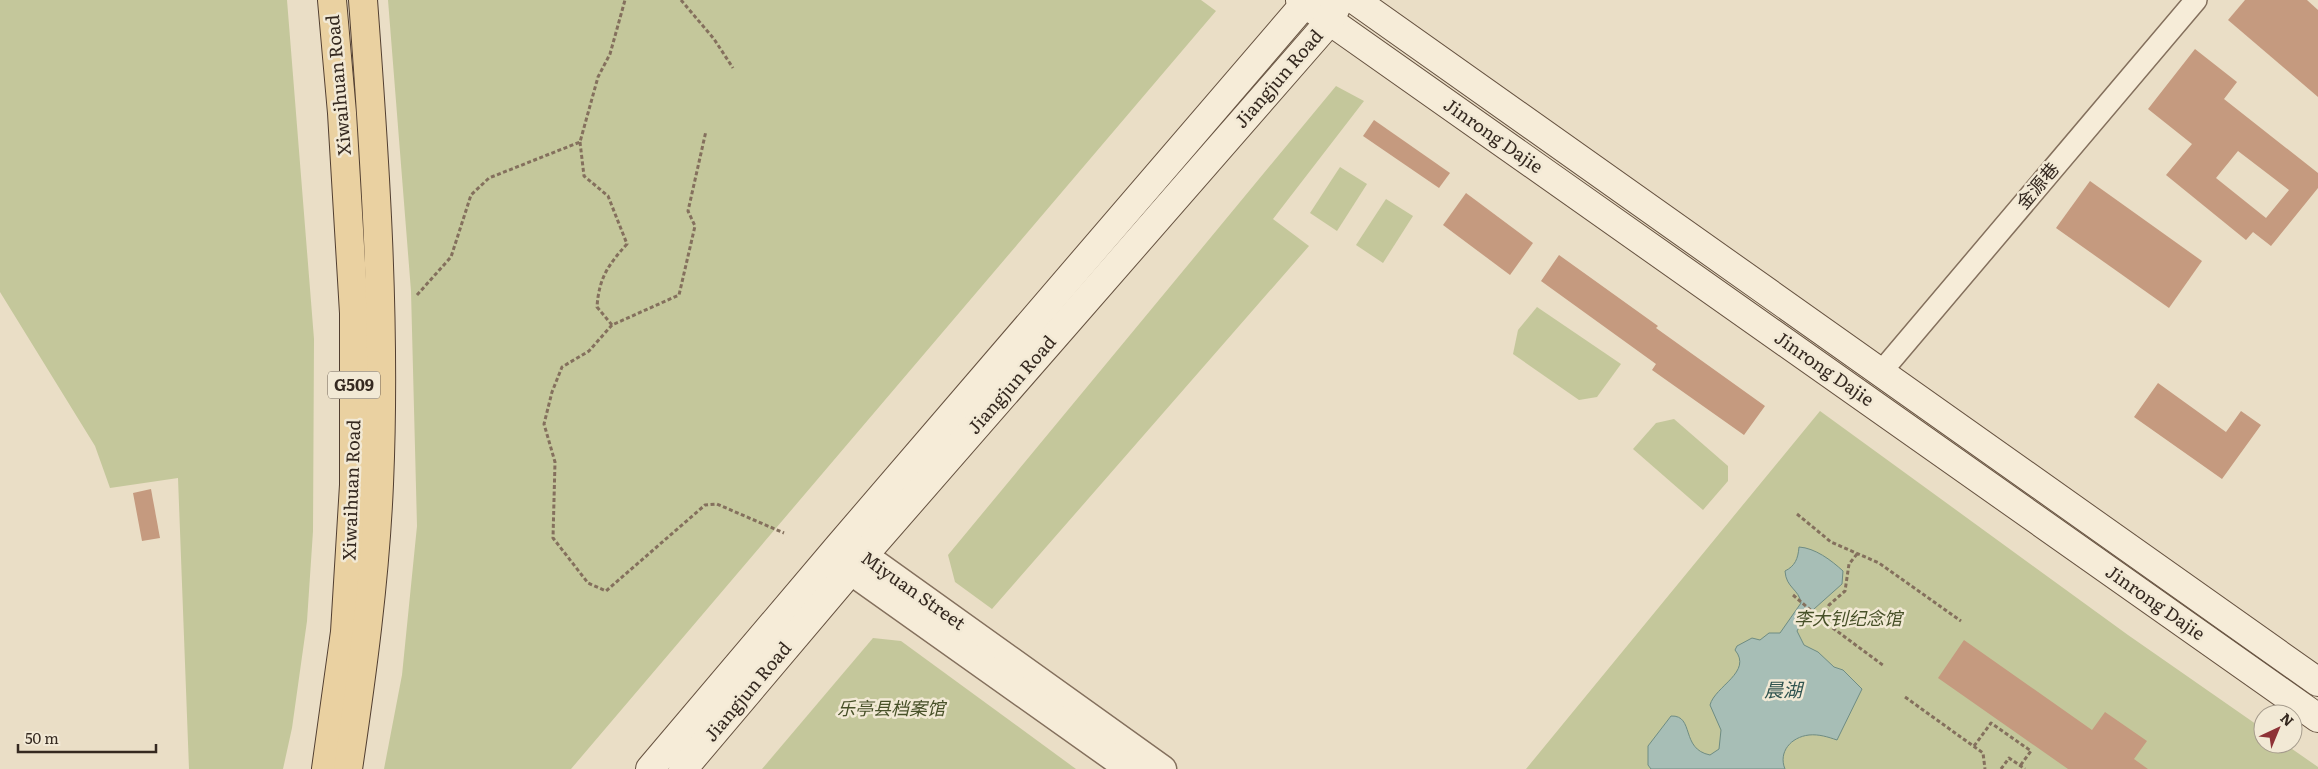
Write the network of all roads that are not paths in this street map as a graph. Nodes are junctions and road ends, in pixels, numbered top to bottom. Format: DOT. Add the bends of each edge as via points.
graph roads {
  1 [pos="332,0"];
  2 [pos="363,0"];
  3 [pos="1356,0"];
  4 [pos="2196,0"];
  5 [pos="1304,1"];
  6 [pos="1335,10"];
  7 [pos="1881,372"];
  8 [pos="851,557"];
  9 [pos="2318,682"];
  10 [pos="2318,718"];
  11 [pos="326,769"];
  12 [pos="348,769"];
  13 [pos="650,769"];
  14 [pos="683,769"];
  15 [pos="1129,769"];
  16 [pos="1163,769"];
  1 -- 11 [label="main road, Xiwaihuan Road / G509" via="354,313 354,485 345,632"];
  2 -- 12 [label="main road, Xiwaihuan Road / G509" via="378,222 379,485 367,637"];
  3 -- 7 [label="main road, Jinrong Dajie"];
  4 -- 7 [label="street, 金源巷"];
  5 -- 6 [label="main road, Jinrong Dajie"];
  5 -- 8 [label="main road, Jiangjun Road"];
  6 -- 8 [label="main road, Jiangjun Road"];
  6 -- 10 [label="main road, Jinrong Dajie"];
  7 -- 9 [label="main road, Jinrong Dajie"];
  8 -- 13 [label="main road, Jiangjun Road"];
  8 -- 14 [label="main road, Jiangjun Road"];
  8 -- 15 [label="street, Miyuan Street"];
  8 -- 16 [label="street, Miyuan Street"];
}
